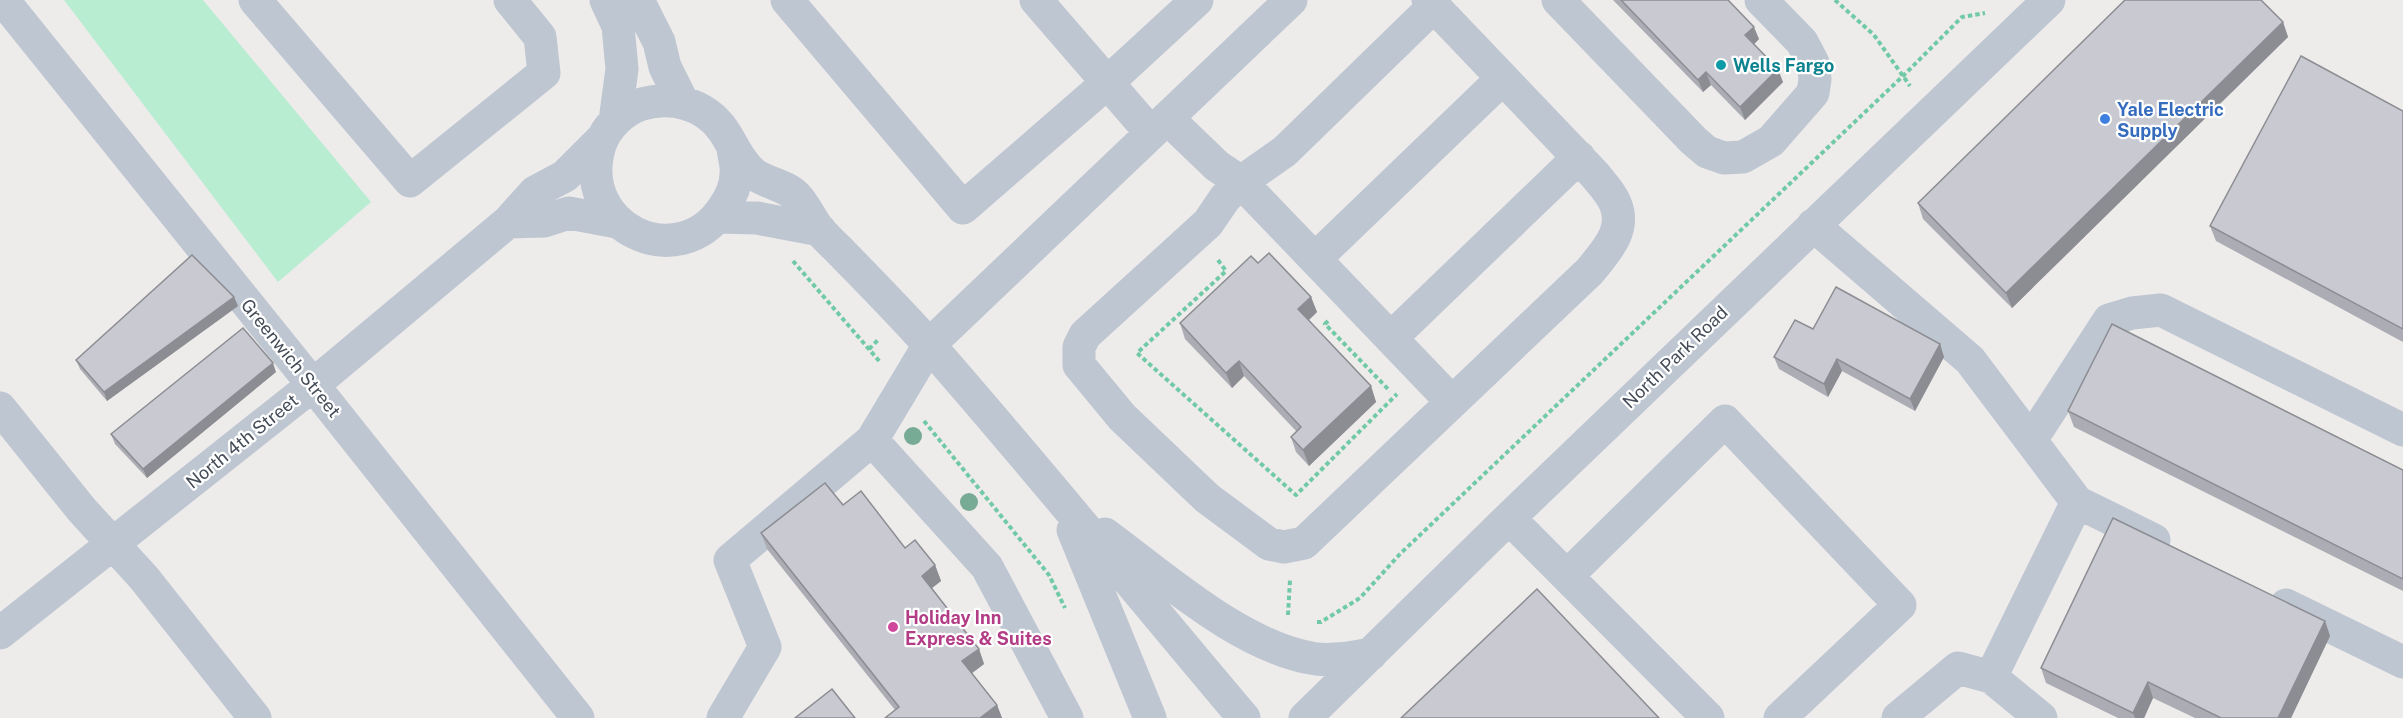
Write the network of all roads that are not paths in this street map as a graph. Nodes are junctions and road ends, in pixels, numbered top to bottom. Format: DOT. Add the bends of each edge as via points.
graph roads {
  1 [pos="3,0"];
  2 [pos="255,0"];
  3 [pos="606,0"];
  4 [pos="638,0"];
  5 [pos="787,0"];
  6 [pos="1036,0"];
  7 [pos="1291,0"];
  8 [pos="1558,0"];
  9 [pos="1761,0"];
  10 [pos="2049,0"];
  11 [pos="519,3"];
  12 [pos="1431,3"];
  13 [pos="1182,5"];
  14 [pos="1502,79"];
  15 [pos="1107,84"];
  16 [pos="682,101"];
  17 [pos="1159,126"];
  18 [pos="609,130"];
  19 [pos="733,149"];
  20 [pos="1579,157"];
  21 [pos="1241,182"];
  22 [pos="718,217"];
  23 [pos="507,222"];
  24 [pos="617,222"];
  25 [pos="1813,225"];
  26 [pos="820,230"];
  27 [pos="1315,259"];
  28 [pos="1391,338"];
  29 [pos="929,345"];
  30 [pos="313,385"];
  31 [pos="1452,402"];
  32 [pos="0,408"];
  33 [pos="2403,430"];
  34 [pos="872,440"];
  35 [pos="2031,441"];
  36 [pos="1060,501"];
  37 [pos="2077,502"];
  38 [pos="1509,518"];
  39 [pos="113,544"];
  40 [pos="2182,554"];
  41 [pos="1567,576"];
  42 [pos="2256,590"];
  43 [pos="0,633"];
  44 [pos="1371,654"];
  45 [pos="2403,662"];
  46 [pos="1991,677"];
  47 [pos="255,718"];
  48 [pos="578,718"];
  49 [pos="723,718"];
  50 [pos="1067,718"];
  51 [pos="1150,718"];
  52 [pos="1244,718"];
  53 [pos="1305,718"];
  54 [pos="1708,718"];
  55 [pos="1780,718"];
  56 [pos="1898,718"];
  57 [pos="2041,718"];
  1 -- 30 [label="street, Greenwich Street"];
  2 -- 11 [label="street" via="410,181 544,73 540,37"];
  3 -- 18 [label="street" via="618,26 622,69"];
  4 -- 16 [label="street"];
  5 -- 15 [label="street" via="963,208"];
  6 -- 15 [label="street"];
  7 -- 17 [label="street"];
  8 -- 9 [label="street" via="1694,141 1707,152 1724,158 1743,158 1771,141 1814,93 1813,63 1802,42"];
  10 -- 25 [label="street, North Park Road"];
  12 -- 14 [label="street"];
  12 -- 21 [label="street" via="1286,151"];
  13 -- 15 [label="street"];
  14 -- 20 [label="street"];
  14 -- 27 [label="street"];
  15 -- 17 [label="street"];
  16 -- 18 [label="street" via="658,100 634,106"];
  16 -- 19 [label="street" via="704,111 722,128"];
  17 -- 21 [label="street"];
  17 -- 29 [label="street"];
  18 -- 23 [label="street, North 4th Street" via="565,176 535,192"];
  18 -- 24 [label="street" via="596,160 596,183 603,204"];
  19 -- 22 [label="street" via="736,174 731,197"];
  19 -- 26 [label="street" via="753,174 795,195"];
  20 -- 28 [label="street"];
  20 -- 31 [label="street" via="1615,203 1619,225 1610,247 1590,271"];
  21 -- 27 [label="street"];
  21 -- 31 [label="street" via="1208,224 1085,335 1079,347 1079,365 1122,417 1207,498 1269,544 1284,548 1304,543"];
  22 -- 24 [label="street" via="700,232 680,239 658,240 636,234"];
  22 -- 26 [label="street" via="757,218"];
  23 -- 24 [label="street" via="544,221 569,213"];
  23 -- 30 [label="street, North 4th Street"];
  25 -- 35 [label="street" via="1970,360"];
  25 -- 38 [label="street, North Park Road"];
  26 -- 29 [label="street"];
  27 -- 28 [label="street"];
  28 -- 31 [label="street"];
  29 -- 34 [label="street"];
  29 -- 36 [label="street"];
  30 -- 39 [label="street, North 4th Street"];
  30 -- 48 [label="street, Greenwich Street"];
  32 -- 39 [label="street"];
  33 -- 35 [label="street" via="2161,310 2109,320"];
  34 -- 49 [label="street" via="730,560 765,647"];
  34 -- 50 [label="street" via="987,567"];
  35 -- 37 [label="street"];
  36 -- 44 [label="street" via="1254,638 1318,659 1343,660"];
  36 -- 51 [label="street"];
  36 -- 52 [label="street"];
  37 -- 40 [label="street"];
  37 -- 46 [label="street"];
  38 -- 41 [label="street"];
  38 -- 44 [label="street, North Park Road"];
  39 -- 43 [label="street, North 4th Street"];
  39 -- 47 [label="street"];
  41 -- 54 [label="street"];
  41 -- 55 [label="street" via="1725,421 1900,605"];
  42 -- 45 [label="street"];
  44 -- 53 [label="street, North Park Road"];
  46 -- 56 [label="street" via="1958,668"];
  46 -- 57 [label="street"];
}
